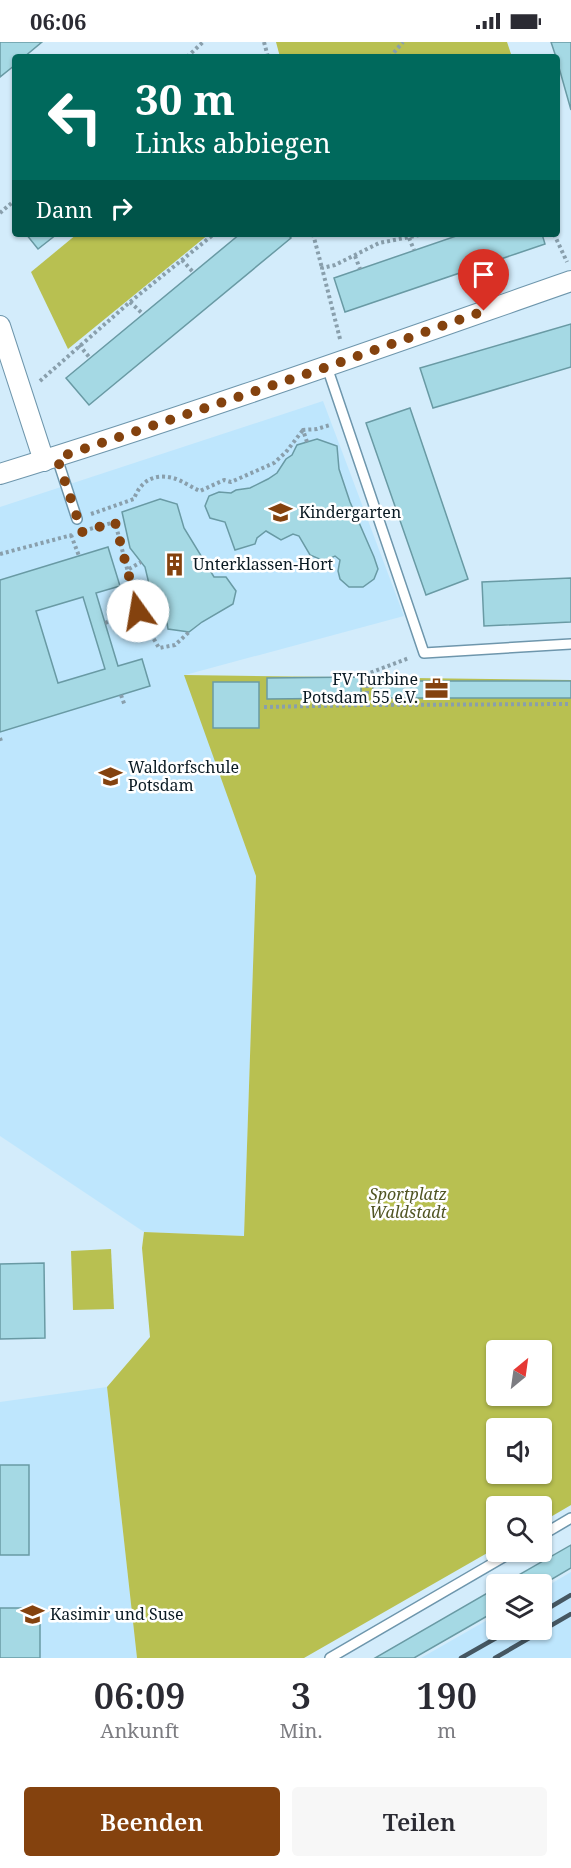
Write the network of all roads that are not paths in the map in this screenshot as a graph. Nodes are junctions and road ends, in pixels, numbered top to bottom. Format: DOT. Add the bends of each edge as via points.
graph roads {
  1 [pos="571,280"];
  2 [pos="0,326"];
  3 [pos="336,363"];
  4 [pos="50,459"];
  5 [pos="0,474"];
  6 [pos="77,519"];
  7 [pos="571,644"];
  8 [pos="571,1518"];
  9 [pos="552,1529"];
  10 [pos="495,1562"];
  11 [pos="330,1658"];
  1 -- 3 [label="street"];
  2 -- 4 [label="street" via="23,396"];
  3 -- 4 [label="street"];
  3 -- 7 [label="lane" via="345,420 424,652"];
  4 -- 5 [label="street"];
  4 -- 6 [label="lane"];
  8 -- 9 [label="lane"];
  10 -- 11 [label="lane"];
}
